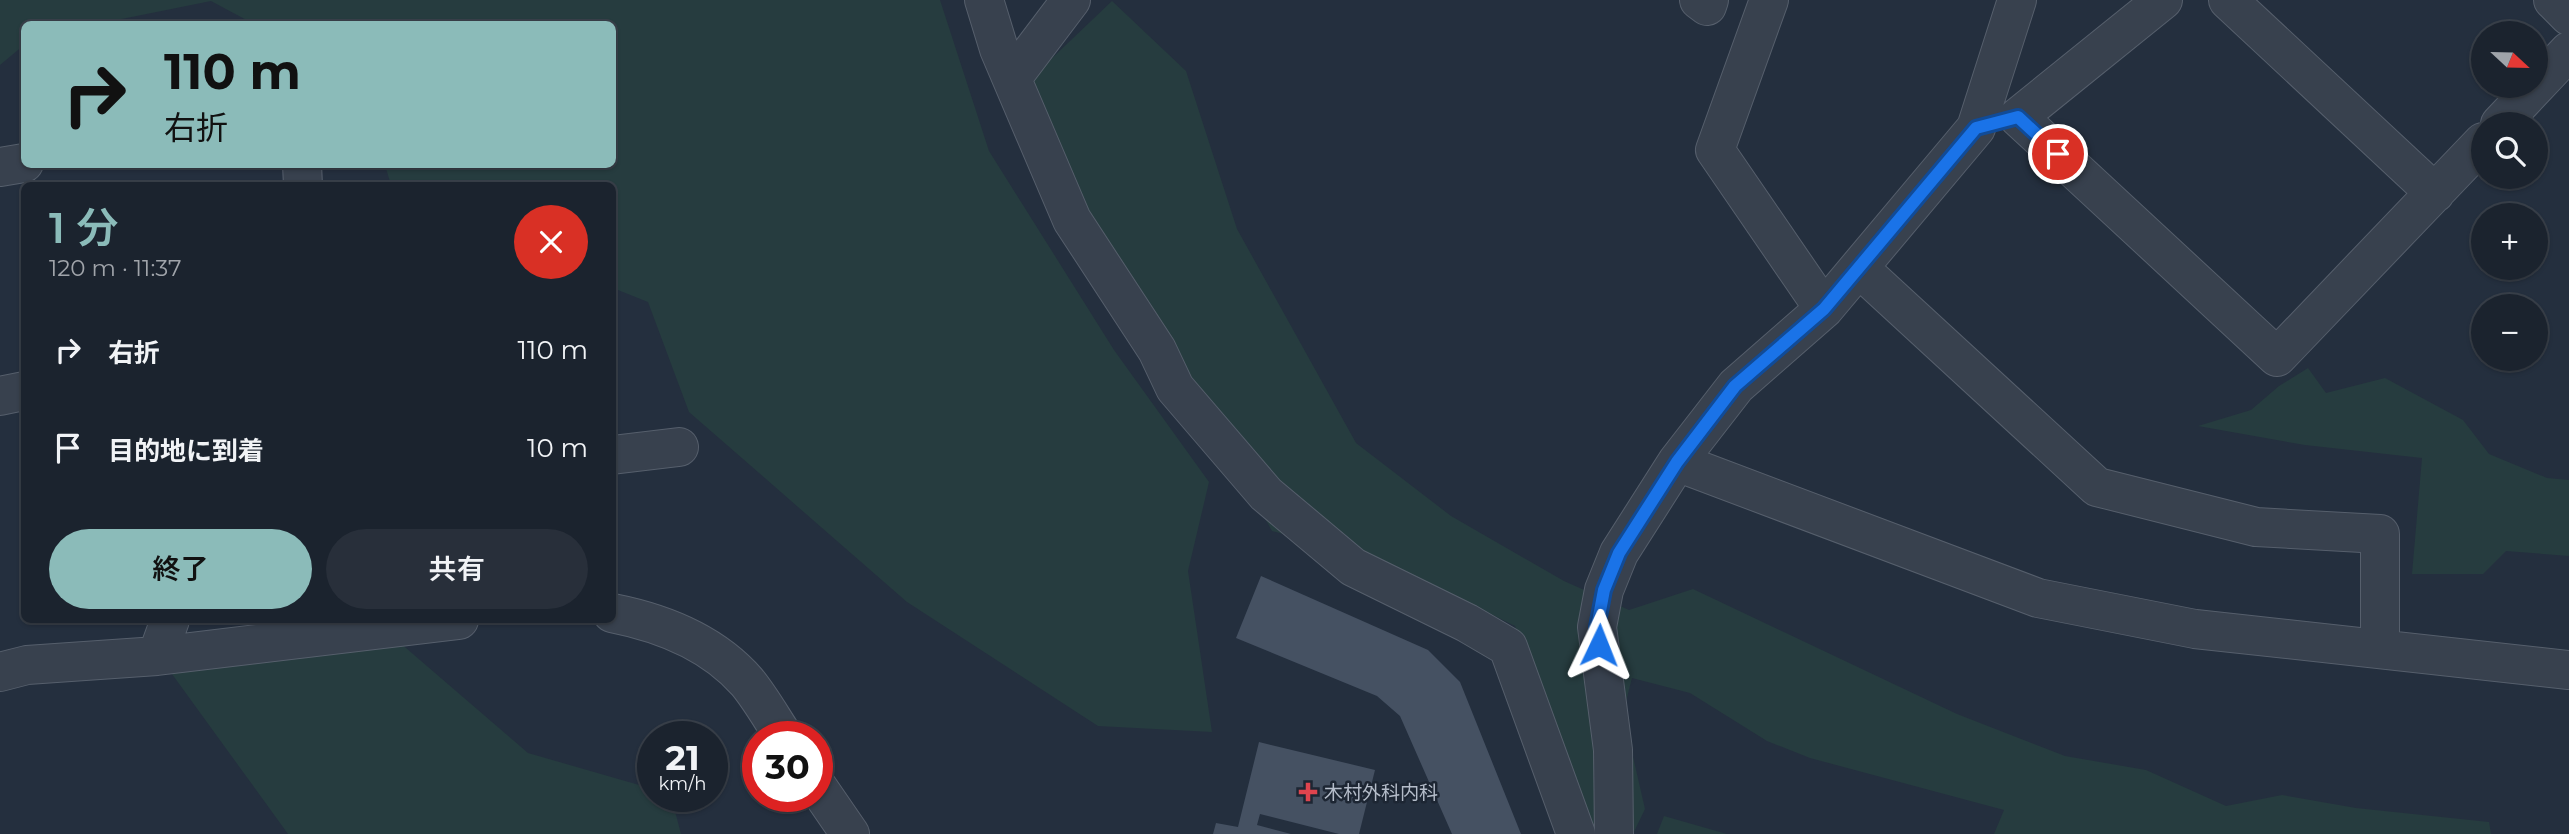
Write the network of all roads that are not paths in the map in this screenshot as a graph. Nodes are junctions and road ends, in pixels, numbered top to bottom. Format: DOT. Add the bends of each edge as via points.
graph roads {
  1 [pos="984,0"];
  2 [pos="1070,0"];
  3 [pos="1699,0"];
  4 [pos="1709,0"];
  5 [pos="1769,0"];
  6 [pos="2017,0"];
  7 [pos="2164,0"];
  8 [pos="2228,0"];
  9 [pos="2553,0"];
  10 [pos="2569,16"];
  11 [pos="2569,51"];
  12 [pos="1012,78"];
  13 [pos="2511,112"];
  14 [pos="2018,117"];
  15 [pos="1976,128"];
  16 [pos="2471,155"];
  17 [pos="21,164"];
  18 [pos="0,167"];
  19 [pos="2435,193"];
  20 [pos="1859,268"];
  21 [pos="1824,309"];
  22 [pos="21,392"];
  23 [pos="0,396"];
  24 [pos="678,447"];
  25 [pos="616,455"];
  26 [pos="1677,462"];
  27 [pos="616,614"];
  28 [pos="169,623"];
  29 [pos="434,623"];
  30 [pos="2380,649"];
  31 [pos="157,656"];
  32 [pos="2569,670"];
  33 [pos="0,672"];
  34 [pos="773,721"];
  35 [pos="833,809"];
  36 [pos="850,834"];
  37 [pos="1576,834"];
  38 [pos="1614,834"];
  1 -- 12 [label="street"];
  2 -- 12 [label="street"];
  3 -- 4 [label="street" via="1707,6"];
  5 -- 21 [label="street" via="1716,150"];
  6 -- 15 [label="street"];
  7 -- 14 [label="street"];
  8 -- 19 [label="street"];
  9 -- 10 [label="street"];
  11 -- 13 [label="street"];
  12 -- 37 [label="street" via="1072,220 1157,351 1175,388 1266,495 1353,567 1508,647"];
  14 -- 15 [label="street"];
  14 -- 19 [label="street" via="2277,357"];
  15 -- 20 [label="street"];
  16 -- 19 [label="street"];
  17 -- 18 [label="street"];
  20 -- 21 [label="street"];
  20 -- 30 [label="street" via="2097,487 2256,527 2380,534"];
  21 -- 26 [label="street" via="1735,386"];
  22 -- 23 [label="street"];
  24 -- 25 [label="street"];
  26 -- 30 [label="street" via="2038,598 2195,629"];
  26 -- 38 [label="street" via="1619,553 1604,590 1597,627 1613,750"];
  27 -- 34 [label="street" via="675,630 710,650 746,682"];
  28 -- 31 [label="street"];
  29 -- 31 [label="street"];
  30 -- 32 [label="street"];
  31 -- 33 [label="street" via="27,665"];
  35 -- 36 [label="street"];
}
